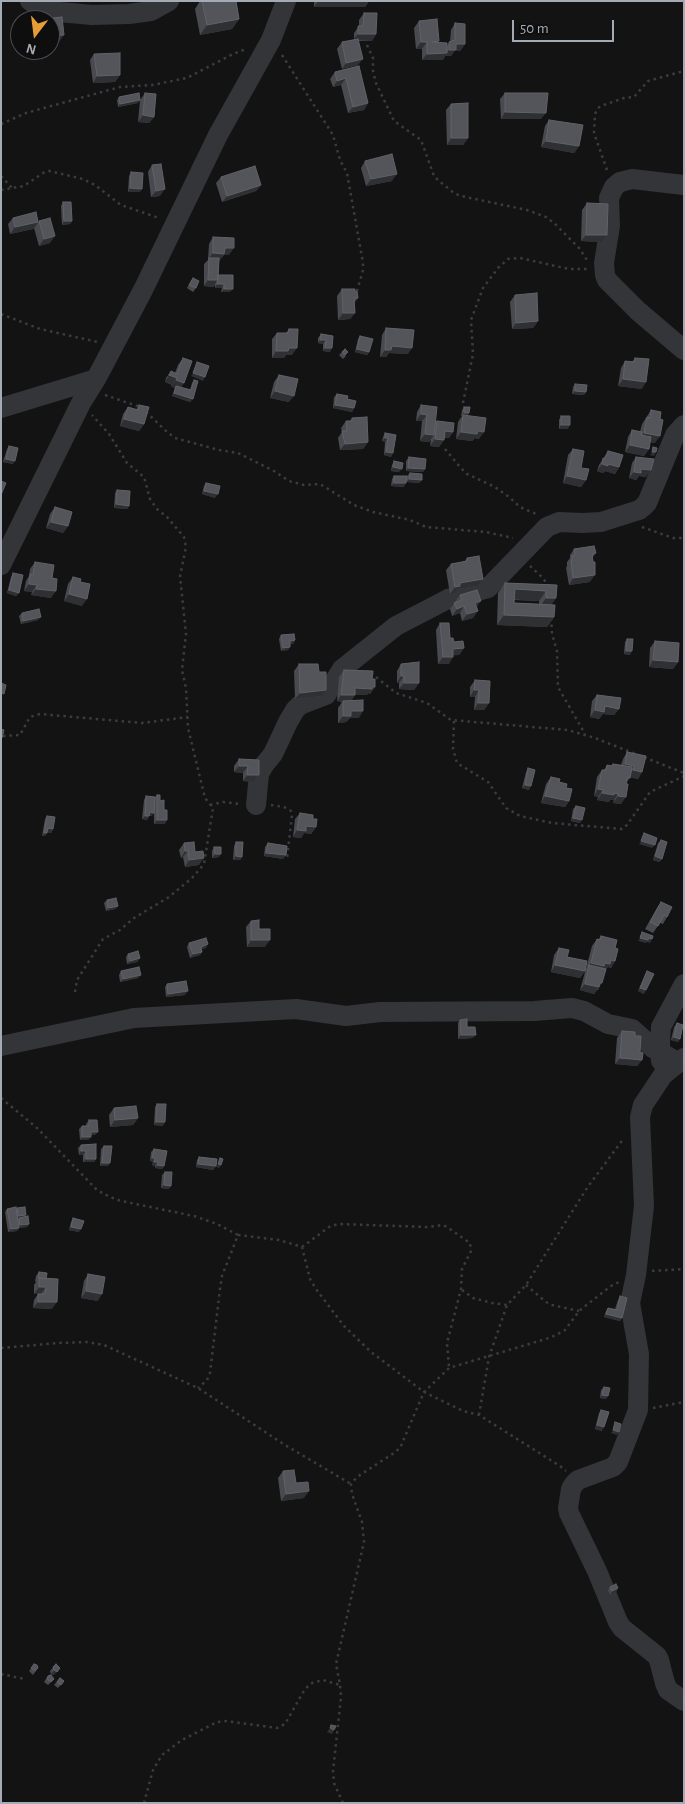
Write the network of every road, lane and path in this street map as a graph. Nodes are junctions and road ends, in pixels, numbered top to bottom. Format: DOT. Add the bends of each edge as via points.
graph roads {
  1 [pos="30,1"];
  2 [pos="169,1"];
  3 [pos="286,1"];
  4 [pos="271,40"];
  5 [pos="367,45"];
  6 [pos="684,71"];
  7 [pos="1,124"];
  8 [pos="1,176"];
  9 [pos="684,185"];
  10 [pos="13,188"];
  11 [pos="1,190"];
  12 [pos="610,194"];
  13 [pos="175,222"];
  14 [pos="357,291"];
  15 [pos="1,314"];
  16 [pos="114,346"];
  17 [pos="684,350"];
  18 [pos="89,391"];
  19 [pos="463,403"];
  20 [pos="1,408"];
  21 [pos="684,425"];
  22 [pos="446,449"];
  23 [pos="559,522"];
  24 [pos="639,526"];
  25 [pos="684,538"];
  26 [pos="524,550"];
  27 [pos="1,565"];
  28 [pos="548,588"];
  29 [pos="550,612"];
  30 [pos="354,658"];
  31 [pos="188,717"];
  32 [pos="454,721"];
  33 [pos="585,734"];
  34 [pos="3,736"];
  35 [pos="684,774"];
  36 [pos="256,805"];
  37 [pos="684,984"];
  38 [pos="75,992"];
  39 [pos="1,1046"];
  40 [pos="671,1062"];
  41 [pos="1,1098"];
  42 [pos="640,1117"];
  43 [pos="238,1235"];
  44 [pos="302,1247"];
  45 [pos="684,1268"];
  46 [pos="636,1274"];
  47 [pos="526,1285"];
  48 [pos="461,1289"];
  49 [pos="507,1305"];
  50 [pos="579,1311"];
  51 [pos="1,1348"];
  52 [pos="489,1357"];
  53 [pos="450,1368"];
  54 [pos="198,1388"];
  55 [pos="424,1392"];
  56 [pos="684,1402"];
  57 [pos="638,1410"];
  58 [pos="479,1415"];
  59 [pos="351,1484"];
  60 [pos="574,1484"];
  61 [pos="1,1674"];
  62 [pos="25,1679"];
  63 [pos="340,1685"];
  64 [pos="684,1702"];
  65 [pos="144,1803"];
  66 [pos="343,1803"];
  1 -- 2 [label="street" via="47,10 92,15 151,10"];
  3 -- 4 [label="street"];
  4 -- 7 [label="path" via="233,54 187,78 120,87 26,113"];
  4 -- 13 [label="street" via="218,135"];
  4 -- 14 [label="path" via="334,135 347,173 363,263"];
  5 -- 19 [label="path" via="373,58 376,83 394,121 421,140 434,176 439,181 462,196 546,217 579,248 592,267 570,269 520,258 508,259 498,268 483,288 471,320 473,354"];
  6 -- 12 [label="path" via="648,81 634,97 598,108 594,133 609,176"];
  8 -- 10 [label="path"];
  9 -- 12 [label="street" via="632,179 620,182"];
  10 -- 11 [label="path"];
  10 -- 13 [label="path" via="26,185 47,172 66,174 89,181 121,205"];
  12 -- 17 [label="street" via="610,226 604,263 607,280"];
  13 -- 16 [label="street"];
  15 -- 16 [label="path" via="40,329"];
  16 -- 18 [label="street"];
  18 -- 20 [label="street"];
  18 -- 26 [label="path" via="139,407 175,438 238,453 289,481 304,485 320,484 372,512 426,527 505,535"];
  18 -- 27 [label="street"];
  18 -- 31 [label="path" via="127,463 144,477 154,504 184,537 186,547 180,576 186,634 182,670"];
  21 -- 23 [label="street" via="675,435 643,507 601,522"];
  22 -- 23 [label="path" via="468,474 501,491 520,507"];
  23 -- 26 [label="street" via="547,527"];
  24 -- 25 [label="path" via="673,538"];
  26 -- 28 [label="path"];
  26 -- 30 [label="street" via="488,588 448,599 407,620"];
  29 -- 33 [label="path" via="557,651 558,687"];
  30 -- 32 [label="path" via="391,690 427,703"];
  30 -- 36 [label="street" via="342,669 326,695 295,710 259,774"];
  31 -- 34 [label="path" via="142,723 40,714 30,717 20,735"];
  31 -- 38 [label="path" via="205,798 213,808 204,864 169,897 100,942 77,980"];
  32 -- 33 [label="path" via="561,729"];
  32 -- 35 [label="path" via="457,763 488,782 506,808 520,816 552,823 622,829 650,792"];
  33 -- 35 [label="path"];
  37 -- 40 [label="street" via="661,1027"];
  39 -- 40 [label="street" via="134,1018 296,1009 346,1016 380,1012 572,1008 602,1022 632,1029"];
  40 -- 42 [label="street" via="643,1105"];
  41 -- 43 [label="path" via="37,1128 97,1190 121,1201 194,1216"];
  42 -- 46 [label="street" via="644,1199"];
  42 -- 47 [label="path" via="587,1188"];
  43 -- 44 [label="path" via="279,1240"];
  43 -- 54 [label="path" via="222,1276 210,1372"];
  44 -- 48 [label="path" via="338,1224 443,1225 470,1243 462,1269"];
  44 -- 55 [label="path" via="310,1279 344,1326 386,1365"];
  45 -- 46 [label="path"];
  46 -- 50 [label="path" via="611,1286"];
  46 -- 57 [label="street" via="630,1310 639,1354"];
  47 -- 49 [label="path"];
  47 -- 50 [label="path" via="552,1305"];
  48 -- 49 [label="path" via="473,1298"];
  48 -- 53 [label="path" via="447,1343"];
  49 -- 52 [label="path"];
  50 -- 52 [label="path" via="558,1334"];
  51 -- 54 [label="path" via="87,1342 124,1354"];
  52 -- 53 [label="path"];
  52 -- 58 [label="path"];
  53 -- 55 [label="path"];
  54 -- 59 [label="path" via="285,1446"];
  55 -- 58 [label="path"];
  55 -- 59 [label="path" via="400,1448"];
  56 -- 57 [label="path"];
  57 -- 60 [label="street" via="613,1468"];
  58 -- 60 [label="path" via="560,1466"];
  59 -- 63 [label="path" via="364,1542 336,1664"];
  60 -- 64 [label="street" via="569,1498 569,1513 618,1622 657,1656 664,1684"];
  61 -- 62 [label="path"];
  63 -- 65 [label="path" via="323,1680 312,1683 305,1689 285,1724 277,1728 217,1722 182,1740 162,1755 153,1770"];
  63 -- 66 [label="path" via="333,1771 334,1783"];
}
